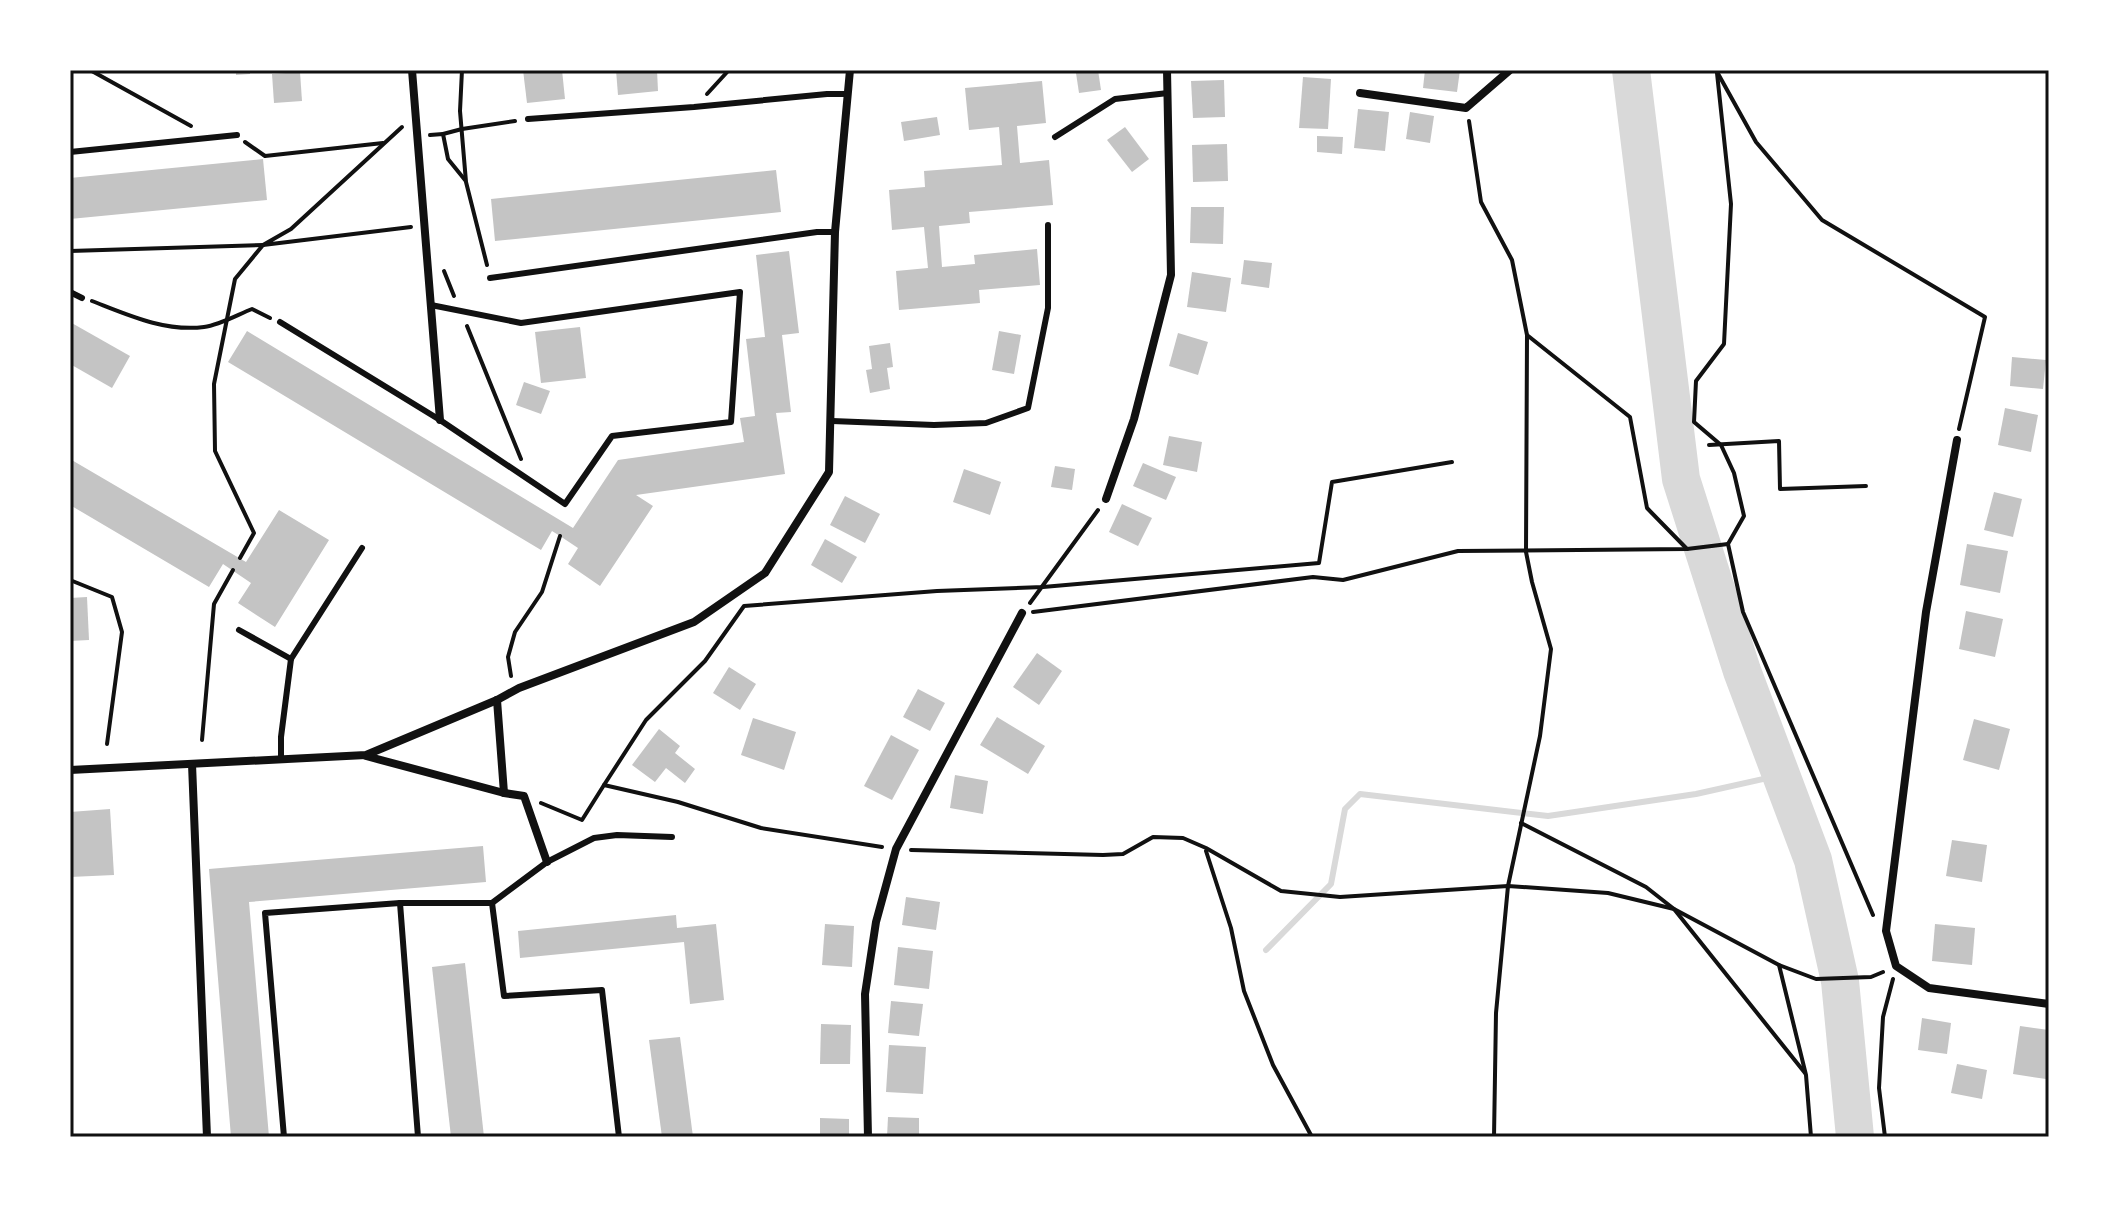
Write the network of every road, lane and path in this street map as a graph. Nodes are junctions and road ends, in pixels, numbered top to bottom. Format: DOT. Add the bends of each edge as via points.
graph roads {
  1 [pos="412,70"];
  2 [pos="462,70"];
  3 [pos="729,70"];
  4 [pos="850,70"];
  5 [pos="1167,70"];
  6 [pos="1510,70"];
  7 [pos="1716,71"];
  8 [pos="1168,93"];
  9 [pos="1360,93"];
  10 [pos="846,94"];
  11 [pos="694,107"];
  12 [pos="1466,108"];
  13 [pos="416,114"];
  14 [pos="528,119"];
  15 [pos="429,122"];
  16 [pos="462,129"];
  17 [pos="443,134"];
  18 [pos="237,135"];
  19 [pos="1055,137"];
  20 [pos="70,152"];
  21 [pos="466,182"];
  22 [pos="425,225"];
  23 [pos="1048,225"];
  24 [pos="835,232"];
  25 [pos="263,245"];
  26 [pos="70,251"];
  27 [pos="443,268"];
  28 [pos="490,278"];
  29 [pos="70,292"];
  30 [pos="82,298"];
  31 [pos="431,305"];
  32 [pos="460,311"];
  33 [pos="227,320"];
  34 [pos="280,322"];
  35 [pos="1527,335"];
  36 [pos="440,420"];
  37 [pos="832,421"];
  38 [pos="1957,440"];
  39 [pos="1709,445"];
  40 [pos="1721,445"];
  41 [pos="1452,462"];
  42 [pos="529,480"];
  43 [pos="1866,486"];
  44 [pos="1106,499"];
  45 [pos="560,536"];
  46 [pos="1728,544"];
  47 [pos="362,548"];
  48 [pos="1687,549"];
  49 [pos="1526,552"];
  50 [pos="240,558"];
  51 [pos="233,570"];
  52 [pos="70,580"];
  53 [pos="1043,587"];
  54 [pos="1022,613"];
  55 [pos="239,630"];
  56 [pos="291,659"];
  57 [pos="511,679"];
  58 [pos="497,700"];
  59 [pos="202,740"];
  60 [pos="107,744"];
  61 [pos="366,755"];
  62 [pos="281,760"];
  63 [pos="192,764"];
  64 [pos="70,770"];
  65 [pos="604,785"];
  66 [pos="504,793"];
  67 [pos="524,796"];
  68 [pos="1521,823"];
  69 [pos="672,837"];
  70 [pos="1206,848"];
  71 [pos="896,849"];
  72 [pos="547,862"];
  73 [pos="1508,886"];
  74 [pos="400,903"];
  75 [pos="492,903"];
  76 [pos="1674,909"];
  77 [pos="1877,923"];
  78 [pos="1779,965"];
  79 [pos="1896,966"];
  80 [pos="1871,977"];
  81 [pos="2049,1004"];
  82 [pos="1806,1075"];
  83 [pos="207,1137"];
  84 [pos="284,1137"];
  85 [pos="418,1137"];
  86 [pos="619,1137"];
  87 [pos="868,1137"];
  88 [pos="1312,1137"];
  89 [pos="1494,1137"];
  90 [pos="1811,1137"];
  91 [pos="1885,1137"];
  1 -- 13 [label="street"];
  2 -- 16 [label="path"];
  3 -- 11 [label="path"];
  4 -- 10 [label="street"];
  5 -- 8 [label="street"];
  6 -- 12 [label="street"];
  7 -- 38 [label="path" via="1756,142 1822,220 1985,317"];
  7 -- 40 [label="path" via="1731,204 1724,344 1696,381 1694,422"];
  8 -- 19 [label="lane" via="1115,99"];
  8 -- 44 [label="street" via="1171,275 1134,419"];
  9 -- 12 [label="street"];
  10 -- 11 [label="lane"];
  10 -- 24 [label="street"];
  11 -- 14 [label="lane"];
  12 -- 35 [label="path" via="1481,202 1512,260"];
  13 -- 22 [label="street"];
  13 -- 25 [label="path" via="291,229"];
  14 -- 16 [label="path"];
  15 -- 17 [label="path" via="430,135"];
  16 -- 17 [label="path"];
  16 -- 21 [label="path"];
  17 -- 21 [label="path" via="448,159"];
  18 -- 20 [label="lane"];
  21 -- 28 [label="path"];
  22 -- 25 [label="path"];
  22 -- 31 [label="street"];
  23 -- 37 [label="lane" via="1048,308 1028,408 986,423"];
  24 -- 28 [label="lane"];
  24 -- 37 [label="street"];
  25 -- 26 [label="path"];
  25 -- 33 [label="path" via="235,279"];
  27 -- 32 [label="path"];
  29 -- 30 [label="lane"];
  30 -- 33 [label="path" via="171,326 205,327"];
  31 -- 32 [label="lane"];
  31 -- 36 [label="street"];
  32 -- 42 [label="path"];
  32 -- 42 [label="lane" via="521,323 740,292 731,422 612,436 565,504"];
  33 -- 34 [label="path" via="252,309"];
  33 -- 50 [label="path" via="214,384 215,451 254,533"];
  34 -- 36 [label="lane"];
  35 -- 48 [label="path" via="1630,417 1647,508"];
  35 -- 49 [label="path"];
  36 -- 42 [label="lane"];
  37 -- 58 [label="street" via="829,472 765,573 694,622"];
  38 -- 79 [label="street" via="1926,612 1886,931"];
  39 -- 40 [label="path"];
  40 -- 43 [label="path" via="1779,441 1780,489"];
  40 -- 46 [label="path" via="1744,516"];
  41 -- 53 [label="path" via="1332,482 1319,563"];
  44 -- 53 [label="path"];
  45 -- 57 [label="path" via="542,592 515,632 508,657"];
  46 -- 48 [label="path"];
  46 -- 77 [label="path" via="1743,612"];
  47 -- 56 [label="lane"];
  48 -- 49 [label="path"];
  49 -- 54 [label="path" via="1458,551 1343,580 1313,577"];
  49 -- 68 [label="path" via="1551,649"];
  51 -- 59 [label="path" via="214,604"];
  52 -- 60 [label="path" via="112,597 122,632"];
  53 -- 54 [label="path"];
  53 -- 65 [label="path" via="744,606 705,661 646,720"];
  54 -- 71 [label="street"];
  55 -- 56 [label="lane"];
  56 -- 62 [label="lane"];
  58 -- 61 [label="street"];
  58 -- 66 [label="street"];
  61 -- 62 [label="street"];
  61 -- 66 [label="street"];
  62 -- 63 [label="street"];
  63 -- 64 [label="street"];
  63 -- 83 [label="street"];
  65 -- 67 [label="path" via="582,820"];
  65 -- 71 [label="path" via="761,828"];
  66 -- 67 [label="street"];
  67 -- 72 [label="street"];
  68 -- 73 [label="path"];
  68 -- 76 [label="path" via="1646,887"];
  69 -- 72 [label="lane" via="594,838"];
  70 -- 71 [label="path" via="1183,838 1153,837 1123,854"];
  70 -- 73 [label="path" via="1281,891 1340,897"];
  70 -- 88 [label="path" via="1244,991 1273,1065"];
  71 -- 87 [label="street" via="876,922 865,994"];
  72 -- 75 [label="lane"];
  73 -- 76 [label="path" via="1608,893"];
  73 -- 89 [label="path" via="1496,1013"];
  74 -- 75 [label="lane"];
  74 -- 84 [label="lane" via="265,913"];
  74 -- 85 [label="lane"];
  75 -- 86 [label="lane" via="504,996 602,990"];
  76 -- 78 [label="path"];
  76 -- 82 [label="path"];
  78 -- 80 [label="path" via="1816,979"];
  78 -- 82 [label="path"];
  79 -- 81 [label="street" via="1929,988"];
  79 -- 91 [label="path" via="1883,1017 1879,1088"];
  82 -- 90 [label="path"];
}
